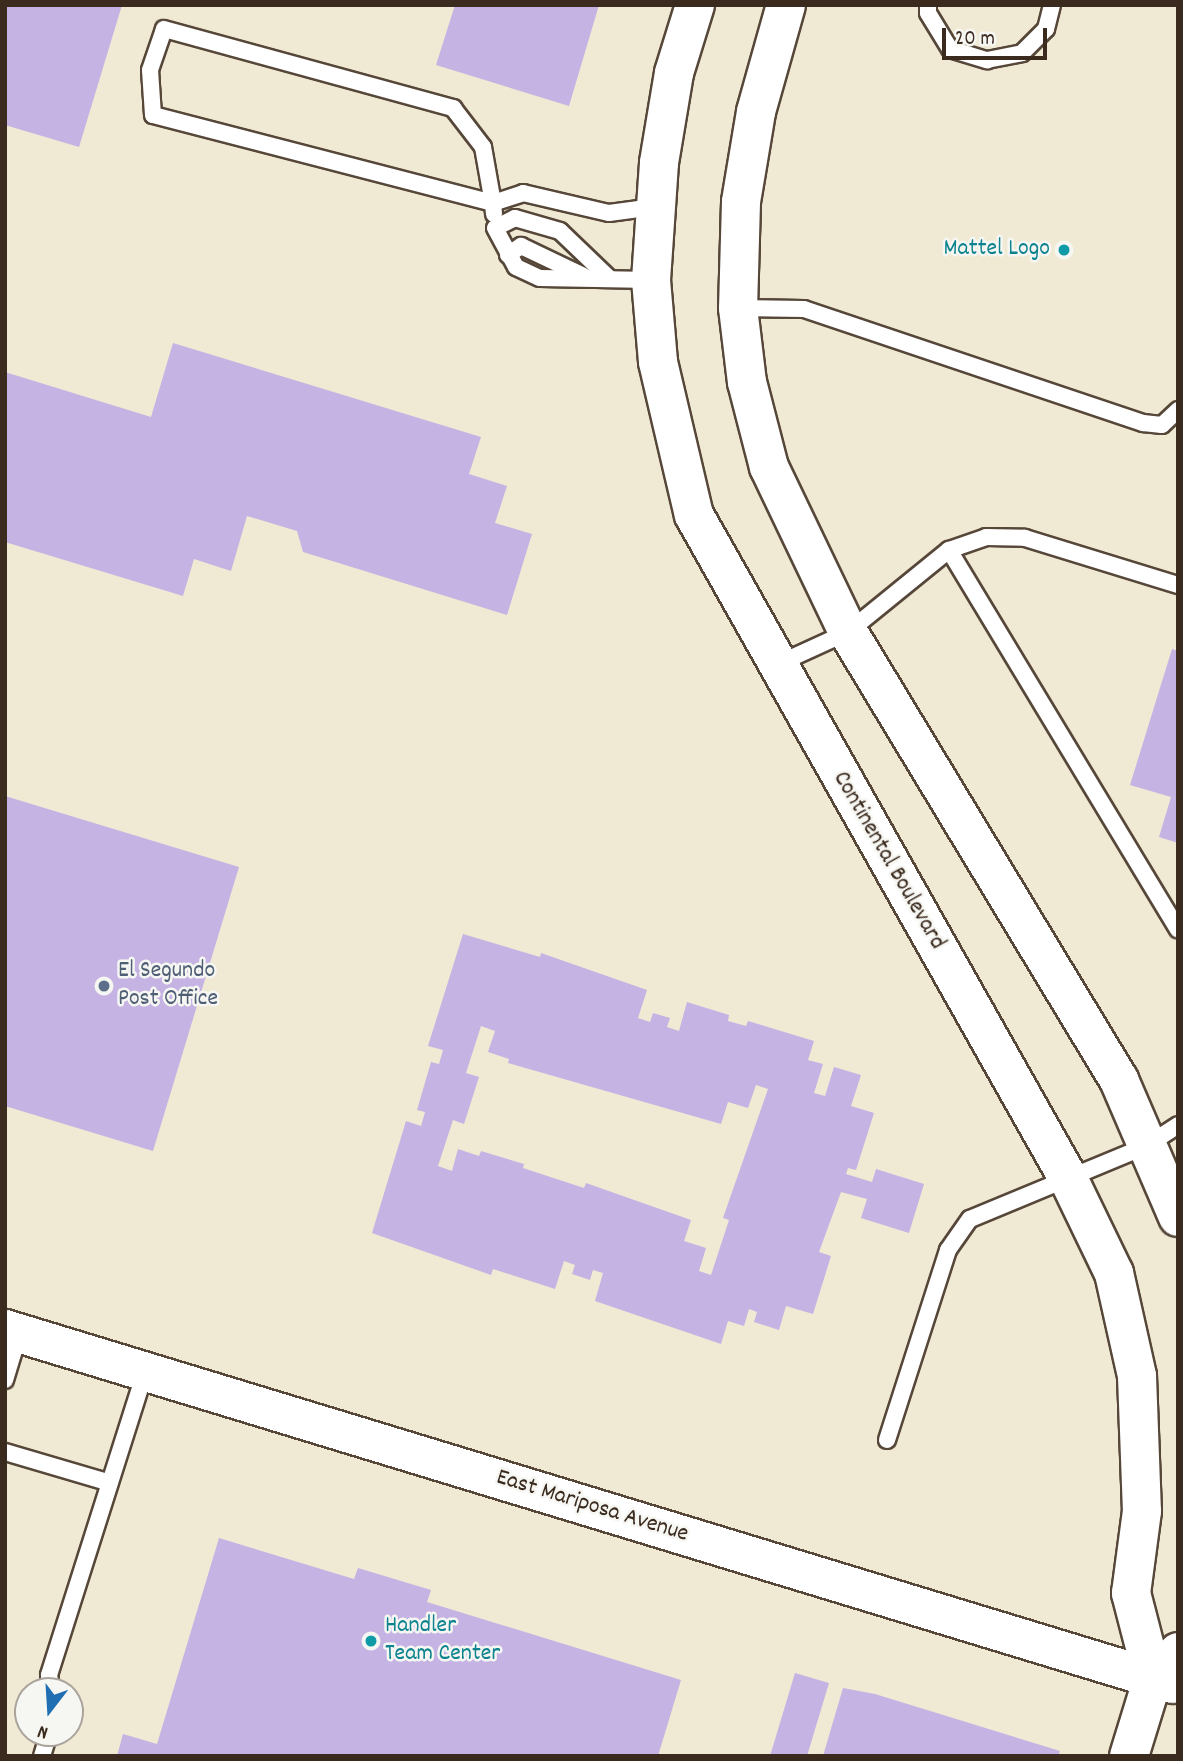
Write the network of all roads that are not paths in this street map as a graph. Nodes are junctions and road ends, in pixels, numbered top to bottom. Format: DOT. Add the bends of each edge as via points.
graph roads {
  1 [pos="695,5"];
  2 [pos="786,5"];
  3 [pos="928,5"];
  4 [pos="1052,5"];
  5 [pos="493,204"];
  6 [pos="654,207"];
  7 [pos="495,228"];
  8 [pos="508,254"];
  9 [pos="584,276"];
  10 [pos="610,279"];
  11 [pos="651,280"];
  12 [pos="738,308"];
  13 [pos="1178,410"];
  14 [pos="949,550"];
  15 [pos="1178,585"];
  16 [pos="848,632"];
  17 [pos="779,664"];
  18 [pos="1178,929"];
  19 [pos="1178,1125"];
  20 [pos="1146,1146"];
  21 [pos="1068,1178"];
  22 [pos="1178,1217"];
  23 [pos="12,1332"];
  24 [pos="145,1372"];
  25 [pos="5,1380"];
  26 [pos="887,1440"];
  27 [pos="5,1452"];
  28 [pos="110,1483"];
  29 [pos="1169,1672"];
  30 [pos="49,1677"];
  31 [pos="1129,1756"];
  1 -- 6 [label="street, Continental Boulevard" via="674,73"];
  2 -- 12 [label="street" via="756,112 741,202"];
  3 -- 4 [label="lane" via="928,13 950,48 987,60 1022,53 1046,29"];
  5 -- 5 [label="lane" via="483,147 453,108 164,29 150,70 153,115"];
  5 -- 6 [label="lane" via="523,193 609,212"];
  5 -- 7 [label="lane"];
  6 -- 11 [label="street, Continental Boulevard"];
  7 -- 8 [label="lane"];
  7 -- 10 [label="lane" via="515,218 560,231"];
  8 -- 9 [label="lane" via="521,246"];
  8 -- 9 [label="lane" via="516,267 540,278"];
  9 -- 10 [label="lane"];
  10 -- 11 [label="lane"];
  11 -- 17 [label="street, Continental Boulevard" via="658,362 694,515"];
  12 -- 13 [label="lane" via="804,309 1143,424 1162,425"];
  12 -- 16 [label="street" via="747,382 769,467"];
  14 -- 15 [label="lane" via="986,537 1025,538"];
  14 -- 16 [label="lane"];
  14 -- 18 [label="lane"];
  16 -- 17 [label="lane"];
  16 -- 20 [label="street" via="1119,1080"];
  17 -- 21 [label="street, Continental Boulevard"];
  19 -- 20 [label="lane"];
  20 -- 21 [label="lane"];
  20 -- 22 [label="street"];
  21 -- 26 [label="lane" via="970,1219 948,1250"];
  21 -- 29 [label="street, Continental Boulevard" via="1114,1273 1138,1376 1142,1511 1131,1593"];
  23 -- 24 [label="street, East Mariposa Avenue"];
  23 -- 25 [label="lane"];
  24 -- 28 [label="lane"];
  24 -- 29 [label="street, East Mariposa Avenue"];
  27 -- 28 [label="lane"];
  28 -- 30 [label="lane"];
  29 -- 31 [label="street"];
}
